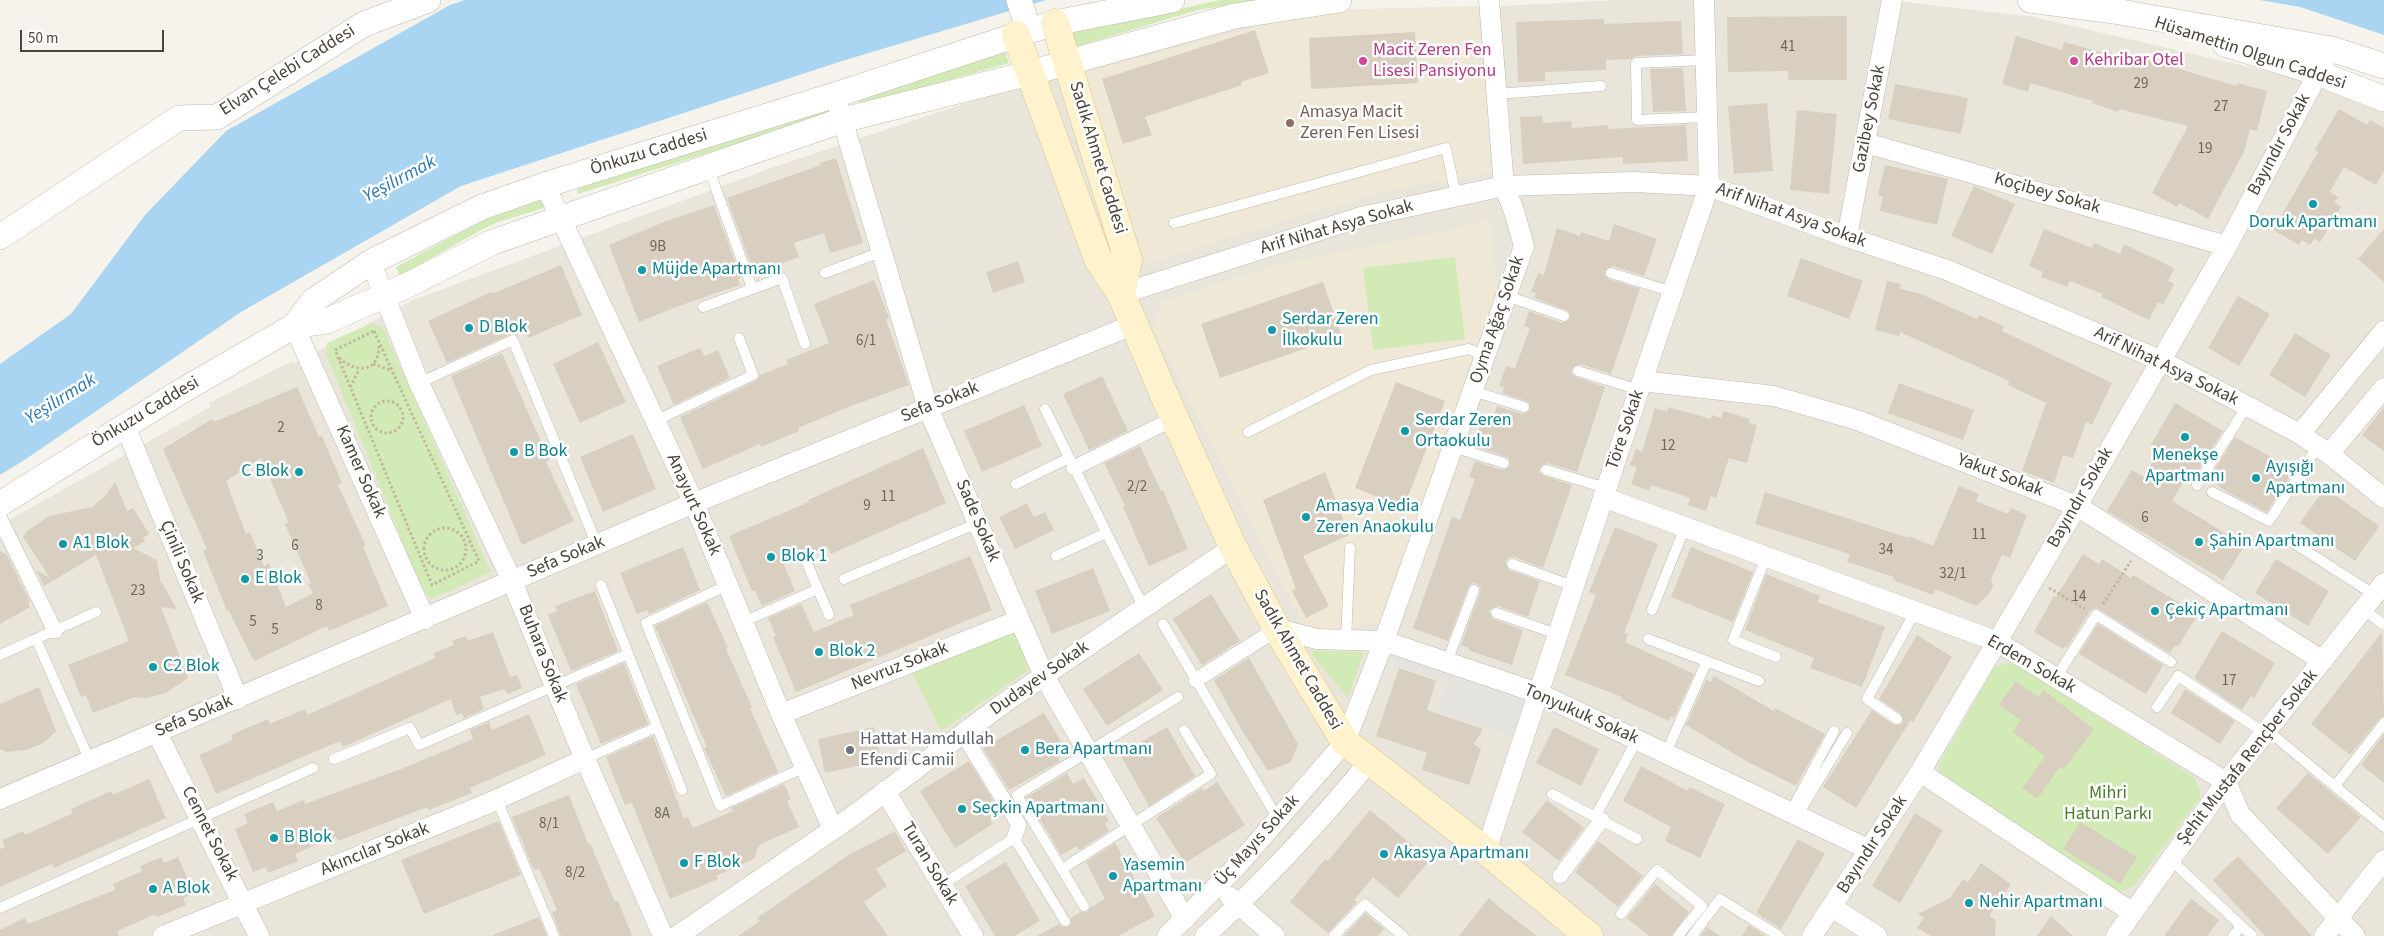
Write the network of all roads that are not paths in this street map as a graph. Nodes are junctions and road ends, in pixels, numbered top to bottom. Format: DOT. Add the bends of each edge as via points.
graph roads {
  1 [pos="428,0"];
  2 [pos="1019,0"];
  3 [pos="1172,0"];
  4 [pos="1339,0"];
  5 [pos="1489,0"];
  6 [pos="1704,0"];
  7 [pos="1892,0"];
  8 [pos="2030,0"];
  9 [pos="2114,11"];
  10 [pos="1055,23"];
  11 [pos="1022,33"];
  12 [pos="2331,49"];
  13 [pos="1706,60"];
  14 [pos="1067,63"];
  15 [pos="2384,66"];
  16 [pos="1030,73"];
  17 [pos="2318,73"];
  18 [pos="1601,86"];
  19 [pos="1497,94"];
  20 [pos="835,95"];
  21 [pos="2384,99"];
  22 [pos="1707,116"];
  23 [pos="843,120"];
  24 [pos="1866,143"];
  25 [pos="708,167"];
  26 [pos="546,185"];
  27 [pos="1504,186"];
  28 [pos="1709,186"];
  29 [pos="1456,196"];
  30 [pos="560,219"];
  31 [pos="1174,223"];
  32 [pos="0,237"];
  33 [pos="1847,237"];
  34 [pos="2227,246"];
  35 [pos="881,252"];
  36 [pos="371,262"];
  37 [pos="825,273"];
  38 [pos="1611,273"];
  39 [pos="752,288"];
  40 [pos="1673,292"];
  41 [pos="1121,294"];
  42 [pos="384,296"];
  43 [pos="1507,296"];
  44 [pos="703,307"];
  45 [pos="1564,316"];
  46 [pos="1135,324"];
  47 [pos="294,326"];
  48 [pos="2384,332"];
  49 [pos="739,338"];
  50 [pos="805,344"];
  51 [pos="1485,357"];
  52 [pos="2160,360"];
  53 [pos="1578,371"];
  54 [pos="420,383"];
  55 [pos="1641,385"];
  56 [pos="2384,388"];
  57 [pos="1473,391"];
  58 [pos="2247,406"];
  59 [pos="1524,407"];
  60 [pos="928,408"];
  61 [pos="1045,409"];
  62 [pos="1175,418"];
  63 [pos="655,421"];
  64 [pos="125,426"];
  65 [pos="1248,432"];
  66 [pos="2300,434"];
  67 [pos="1453,447"];
  68 [pos="2324,450"];
  69 [pos="1072,463"];
  70 [pos="1504,463"];
  71 [pos="1546,470"];
  72 [pos="1016,484"];
  73 [pos="2196,485"];
  74 [pos="2212,492"];
  75 [pos="1605,493"];
  76 [pos="2384,498"];
  77 [pos="694,503"];
  78 [pos="0,504"];
  79 [pos="2077,506"];
  80 [pos="0,519"];
  81 [pos="978,523"];
  82 [pos="1685,527"];
  83 [pos="1106,533"];
  84 [pos="2289,540"];
  85 [pos="597,545"];
  86 [pos="1234,547"];
  87 [pos="1350,548"];
  88 [pos="1056,556"];
  89 [pos="1766,557"];
  90 [pos="806,561"];
  91 [pos="1512,564"];
  92 [pos="844,578"];
  93 [pos="512,581"];
  94 [pos="728,585"];
  95 [pos="601,586"];
  96 [pos="1573,586"];
  97 [pos="818,589"];
  98 [pos="1474,590"];
  99 [pos="2374,596"];
  100 [pos="1144,608"];
  101 [pos="1652,610"];
  102 [pos="96,612"];
  103 [pos="1915,612"];
  104 [pos="1496,613"];
  105 [pos="830,615"];
  106 [pos="425,619"];
  107 [pos="1019,620"];
  108 [pos="743,622"];
  109 [pos="1163,624"];
  110 [pos="2384,625"];
  111 [pos="1277,629"];
  112 [pos="55,630"];
  113 [pos="1557,634"];
  114 [pos="1648,638"];
  115 [pos="36,639"];
  116 [pos="1346,640"];
  117 [pos="1384,641"];
  118 [pos="1996,641"];
  119 [pos="628,654"];
  120 [pos="0,655"];
  121 [pos="1776,657"];
  122 [pos="1707,661"];
  123 [pos="2322,661"];
  124 [pos="1447,662"];
  125 [pos="2172,662"];
  126 [pos="1044,676"];
  127 [pos="2056,679"];
  128 [pos="1196,680"];
  129 [pos="1758,681"];
  130 [pos="555,685"];
  131 [pos="1538,693"];
  132 [pos="1178,697"];
  133 [pos="238,699"];
  134 [pos="2157,707"];
  135 [pos="781,714"];
  136 [pos="1897,719"];
  137 [pos="2384,722"];
  138 [pos="657,727"];
  139 [pos="1184,730"];
  140 [pos="1834,731"];
  141 [pos="2266,732"];
  142 [pos="157,733"];
  143 [pos="1847,733"];
  144 [pos="963,734"];
  145 [pos="1637,740"];
  146 [pos="1345,742"];
  147 [pos="1088,752"];
  148 [pos="1666,753"];
  149 [pos="334,759"];
  150 [pos="585,759"];
  151 [pos="90,761"];
  152 [pos="1369,762"];
  153 [pos="805,767"];
  154 [pos="313,768"];
  155 [pos="1920,772"];
  156 [pos="2226,782"];
  157 [pos="2335,786"];
  158 [pos="682,790"];
  159 [pos="885,791"];
  160 [pos="1552,794"];
  161 [pos="0,799"];
  162 [pos="497,800"];
  163 [pos="1794,814"];
  164 [pos="201,819"];
  165 [pos="1278,819"];
  166 [pos="1599,819"];
  167 [pos="1130,826"];
  168 [pos="2384,827"];
  169 [pos="833,829"];
  170 [pos="1014,838"];
  171 [pos="1637,838"];
  172 [pos="1870,850"];
  173 [pos="1486,851"];
  174 [pos="2170,860"];
  175 [pos="2384,860"];
  176 [pos="1062,869"];
  177 [pos="942,885"];
  178 [pos="1553,885"];
  179 [pos="1217,887"];
  180 [pos="245,903"];
  181 [pos="1240,904"];
  182 [pos="1084,906"];
  183 [pos="0,908"];
  184 [pos="1833,908"];
  185 [pos="2133,913"];
  186 [pos="1621,914"];
  187 [pos="2338,918"];
  188 [pos="1185,919"];
  189 [pos="1065,921"];
  190 [pos="2241,926"];
  191 [pos="163,936"];
  192 [pos="260,936"];
  193 [pos="554,936"];
  194 [pos="663,936"];
  195 [pos="677,936"];
  196 [pos="973,936"];
  197 [pos="1167,936"];
  198 [pos="1205,936"];
  199 [pos="1275,936"];
  200 [pos="1334,936"];
  201 [pos="1403,936"];
  202 [pos="1589,936"];
  203 [pos="1678,936"];
  204 [pos="1692,936"];
  205 [pos="1778,936"];
  206 [pos="1812,936"];
  207 [pos="1877,936"];
  208 [pos="2116,936"];
  209 [pos="2233,936"];
  210 [pos="2252,936"];
  211 [pos="2324,936"];
  212 [pos="2356,936"];
  1 -- 32 [label="street, Elvan Çelebi Caddesi" via="364,24 217,117 179,118"];
  2 -- 11 [label="street"];
  3 -- 10 [label="street"];
  4 -- 14 [label="street" via="1235,16"];
  5 -- 19 [label="street, Oyma Ağaç Sokak"];
  6 -- 13 [label="street, Töre Sokak"];
  7 -- 24 [label="street, Gazibey Sokak"];
  8 -- 9 [label="street, Hüsamettin Olgun Caddesi"];
  9 -- 12 [label="street, Hüsamettin Olgun Caddesi"];
  9 -- 17 [label="street, Hüsamettin Olgun Caddesi"];
  10 -- 11 [label="street"];
  10 -- 14 [label="main road, Sadık Ahmet Caddesi"];
  11 -- 16 [label="main road, Sadık Ahmet Caddesi"];
  11 -- 20 [label="street, Önkuzu Caddesi"];
  12 -- 15 [label="street, Hüsamettin Olgun Caddesi"];
  12 -- 17 [label="street, Bayındır Sokak"];
  13 -- 22 [label="street, Töre Sokak"];
  13 -- 22 [label="lane" via="1636,64 1637,120"];
  14 -- 16 [label="street"];
  14 -- 41 [label="main road, Sadık Ahmet Caddesi" via="1128,260"];
  16 -- 23 [label="street, Önkuzu Caddesi"];
  16 -- 41 [label="main road, Sadık Ahmet Caddesi" via="1098,259"];
  17 -- 21 [label="street, Hüsamettin Olgun Caddesi"];
  17 -- 34 [label="street, Bayındır Sokak"];
  18 -- 19 [label="lane"];
  19 -- 27 [label="street, Oyma Ağaç Sokak"];
  20 -- 23 [label="street, Sade Sokak"];
  20 -- 26 [label="street, Önkuzu Caddesi"];
  22 -- 28 [label="street, Töre Sokak"];
  23 -- 25 [label="street, Önkuzu Caddesi"];
  23 -- 35 [label="street, Sade Sokak"];
  24 -- 33 [label="street, Gazibey Sokak"];
  24 -- 34 [label="street, Koçibey Sokak"];
  25 -- 30 [label="street, Önkuzu Caddesi"];
  25 -- 39 [label="lane"];
  26 -- 30 [label="street, Anayurt Sokak"];
  26 -- 36 [label="street, Önkuzu Caddesi" via="482,207"];
  27 -- 28 [label="street, Arif Nihat Asya Sokak" via="1635,182"];
  27 -- 29 [label="street, Arif Nihat Asya Sokak"];
  27 -- 43 [label="street, Oyma Ağaç Sokak" via="1524,246"];
  28 -- 33 [label="street, Arif Nihat Asya Sokak"];
  28 -- 40 [label="street, Töre Sokak"];
  29 -- 31 [label="lane" via="1446,148"];
  29 -- 41 [label="street, Arif Nihat Asya Sokak" via="1361,216"];
  30 -- 42 [label="street, Önkuzu Caddesi" via="492,242"];
  30 -- 63 [label="street, Anayurt Sokak"];
  33 -- 52 [label="street, Arif Nihat Asya Sokak" via="1947,270"];
  34 -- 52 [label="street, Bayındır Sokak"];
  35 -- 37 [label="lane"];
  35 -- 60 [label="street, Sade Sokak"];
  36 -- 42 [label="street, Buhara Sokak"];
  36 -- 47 [label="street, Önkuzu Caddesi" via="313,301"];
  38 -- 40 [label="lane"];
  39 -- 44 [label="lane"];
  39 -- 50 [label="lane" via="782,278"];
  40 -- 55 [label="street, Töre Sokak"];
  41 -- 46 [label="main road, Sadık Ahmet Caddesi"];
  42 -- 47 [label="street, Önkuzu Caddesi" via="327,321"];
  42 -- 54 [label="street, Buhara Sokak"];
  43 -- 45 [label="lane"];
  43 -- 51 [label="street, Oyma Ağaç Sokak"];
  46 -- 60 [label="street, Sefa Sokak"];
  46 -- 62 [label="main road, Sadık Ahmet Caddesi"];
  47 -- 64 [label="street, Önkuzu Caddesi"];
  47 -- 106 [label="street, Kamer Sokak"];
  48 -- 66 [label="street"];
  49 -- 63 [label="lane" via="754,375"];
  51 -- 57 [label="street, Oyma Ağaç Sokak"];
  51 -- 65 [label="lane" via="1469,350 1371,370"];
  52 -- 58 [label="street, Arif Nihat Asya Sokak"];
  52 -- 79 [label="street, Bayındır Sokak"];
  53 -- 55 [label="lane"];
  54 -- 85 [label="lane" via="513,340"];
  54 -- 93 [label="street, Buhara Sokak"];
  55 -- 75 [label="street, Töre Sokak"];
  55 -- 79 [label="street, Yakut Sokak" via="1774,396 1857,420"];
  56 -- 68 [label="street"];
  57 -- 59 [label="lane"];
  57 -- 67 [label="street, Oyma Ağaç Sokak"];
  58 -- 66 [label="street, Arif Nihat Asya Sokak"];
  58 -- 73 [label="lane"];
  60 -- 77 [label="street, Sefa Sokak"];
  60 -- 81 [label="street, Sade Sokak"];
  61 -- 69 [label="lane"];
  62 -- 69 [label="street"];
  62 -- 86 [label="main road, Sadık Ahmet Caddesi"];
  63 -- 77 [label="street, Anayurt Sokak"];
  64 -- 78 [label="street, Önkuzu Caddesi"];
  64 -- 133 [label="street, Çinili Sokak"];
  66 -- 68 [label="street, Arif Nihat Asya Sokak"];
  67 -- 70 [label="lane"];
  67 -- 117 [label="street, Oyma Ağaç Sokak"];
  68 -- 74 [label="lane" via="2269,521"];
  68 -- 76 [label="street, Arif Nihat Asya Sokak"];
  69 -- 72 [label="lane"];
  69 -- 83 [label="lane"];
  71 -- 75 [label="lane"];
  75 -- 82 [label="street, Erdem Sokak"];
  75 -- 96 [label="street, Töre Sokak"];
  77 -- 85 [label="street, Sefa Sokak"];
  77 -- 94 [label="street, Anayurt Sokak"];
  79 -- 118 [label="street, Bayındır Sokak"];
  79 -- 123 [label="street, Yakut Sokak"];
  80 -- 112 [label="street"];
  81 -- 92 [label="lane"];
  81 -- 107 [label="street, Sade Sokak"];
  82 -- 89 [label="street, Erdem Sokak"];
  82 -- 101 [label="lane"];
  83 -- 88 [label="lane"];
  83 -- 100 [label="lane"];
  84 -- 99 [label="lane"];
  85 -- 93 [label="street, Sefa Sokak"];
  86 -- 100 [label="street, Dudayev Sokak"];
  86 -- 111 [label="main road, Sadık Ahmet Caddesi"];
  87 -- 116 [label="lane"];
  89 -- 103 [label="street, Erdem Sokak"];
  89 -- 121 [label="lane" via="1733,640"];
  90 -- 97 [label="lane"];
  91 -- 96 [label="lane"];
  93 -- 106 [label="street, Sefa Sokak"];
  93 -- 130 [label="street, Buhara Sokak"];
  94 -- 108 [label="street, Anayurt Sokak"];
  94 -- 153 [label="lane" via="646,623 720,806"];
  95 -- 119 [label="lane"];
  96 -- 113 [label="street, Töre Sokak"];
  97 -- 105 [label="lane"];
  97 -- 108 [label="lane"];
  98 -- 124 [label="lane"];
  99 -- 110 [label="lane"];
  99 -- 123 [label="street, Şehit Mustafa Rençber Sokak"];
  100 -- 126 [label="street, Dudayev Sokak"];
  102 -- 112 [label="lane"];
  103 -- 118 [label="street, Erdem Sokak"];
  103 -- 136 [label="lane" via="1867,699"];
  104 -- 113 [label="lane"];
  106 -- 133 [label="street, Sefa Sokak"];
  107 -- 126 [label="street, Sade Sokak"];
  107 -- 135 [label="street, Nevruz Sokak"];
  108 -- 135 [label="street, Anayurt Sokak"];
  109 -- 128 [label="lane"];
  111 -- 116 [label="street, Tonyukuk Sokak" via="1317,639"];
  111 -- 128 [label="street"];
  111 -- 146 [label="main road, Sadık Ahmet Caddesi"];
  112 -- 115 [label="lane"];
  113 -- 131 [label="street, Töre Sokak"];
  114 -- 122 [label="lane"];
  115 -- 120 [label="lane"];
  115 -- 151 [label="lane"];
  116 -- 117 [label="street, Tonyukuk Sokak"];
  117 -- 124 [label="street, Tonyukuk Sokak"];
  117 -- 146 [label="street, Oyma Ağaç Sokak"];
  118 -- 127 [label="street, Erdem Sokak"];
  118 -- 155 [label="street, Bayındır Sokak"];
  119 -- 130 [label="lane"];
  119 -- 138 [label="lane"];
  122 -- 129 [label="lane"];
  122 -- 148 [label="lane"];
  123 -- 141 [label="street, Şehit Mustafa Rençber Sokak"];
  124 -- 131 [label="street, Tonyukuk Sokak"];
  125 -- 127 [label="lane" via="2096,615"];
  126 -- 144 [label="street, Dudayev Sokak"];
  126 -- 147 [label="street, Sade Sokak"];
  127 -- 156 [label="street, Erdem Sokak"];
  128 -- 165 [label="lane"];
  130 -- 149 [label="lane" via="419,746 410,728"];
  130 -- 150 [label="street, Buhara Sokak"];
  131 -- 145 [label="street, Tonyukuk Sokak"];
  131 -- 173 [label="street, Töre Sokak"];
  132 -- 147 [label="lane"];
  133 -- 142 [label="street, Sefa Sokak"];
  134 -- 141 [label="lane" via="2178,676"];
  135 -- 153 [label="street, Anayurt Sokak"];
  137 -- 157 [label="lane"];
  138 -- 150 [label="lane"];
  138 -- 158 [label="lane"];
  139 -- 167 [label="lane" via="1211,774"];
  140 -- 163 [label="lane"];
  141 -- 156 [label="street, Şehit Mustafa Rençber Sokak"];
  141 -- 157 [label="lane"];
  142 -- 151 [label="street, Sefa Sokak"];
  142 -- 164 [label="street, Cennet Sokak"];
  143 -- 163 [label="lane"];
  144 -- 159 [label="street, Dudayev Sokak"];
  144 -- 170 [label="street" via="1019,825"];
  145 -- 148 [label="street, Tonyukuk Sokak"];
  145 -- 166 [label="lane"];
  146 -- 152 [label="main road, Sadık Ahmet Caddesi"];
  146 -- 165 [label="street, Üç Mayıs Sokak"];
  147 -- 167 [label="street, Sade Sokak"];
  147 -- 176 [label="lane" via="1017,795"];
  148 -- 163 [label="street, Tonyukuk Sokak"];
  150 -- 162 [label="street, Akıncılar Sokak"];
  150 -- 194 [label="street, Buhara Sokak"];
  151 -- 161 [label="street, Sefa Sokak"];
  152 -- 173 [label="main road, Sadık Ahmet Caddesi"];
  152 -- 181 [label="street, Üç Mayıs Sokak" via="1318,824"];
  153 -- 169 [label="street, Anayurt Sokak"];
  154 -- 164 [label="lane"];
  155 -- 172 [label="street, Bayındır Sokak"];
  155 -- 185 [label="street"];
  156 -- 174 [label="street, Şehit Mustafa Rençber Sokak"];
  156 -- 187 [label="street" via="2240,814"];
  157 -- 168 [label="lane"];
  159 -- 169 [label="street, Dudayev Sokak"];
  159 -- 177 [label="street, Turan Sokak"];
  160 -- 166 [label="lane"];
  162 -- 180 [label="street, Akıncılar Sokak"];
  162 -- 193 [label="lane"];
  163 -- 172 [label="street, Tonyukuk Sokak"];
  164 -- 180 [label="street, Cennet Sokak"];
  164 -- 183 [label="lane"];
  165 -- 179 [label="street, Üç Mayıs Sokak"];
  166 -- 171 [label="lane"];
  166 -- 178 [label="street"];
  167 -- 176 [label="lane"];
  167 -- 188 [label="street, Sade Sokak"];
  169 -- 195 [label="street, Dudayev Sokak"];
  170 -- 177 [label="lane"];
  170 -- 189 [label="lane"];
  172 -- 184 [label="street, Bayındır Sokak"];
  173 -- 178 [label="main road, Sadık Ahmet Caddesi"];
  174 -- 185 [label="street, Şehit Mustafa Rençber Sokak"];
  174 -- 190 [label="lane"];
  175 -- 187 [label="street"];
  176 -- 182 [label="lane"];
  177 -- 196 [label="street, Turan Sokak"];
  178 -- 202 [label="main road, Sadık Ahmet Caddesi"];
  179 -- 181 [label="street"];
  179 -- 188 [label="street, Üç Mayıs Sokak"];
  180 -- 191 [label="street, Akıncılar Sokak"];
  180 -- 192 [label="street, Cennet Sokak"];
  181 -- 198 [label="street, Üç Mayıs Sokak"];
  181 -- 199 [label="street"];
  184 -- 206 [label="street, Bayındır Sokak"];
  184 -- 207 [label="street"];
  185 -- 208 [label="street, Şehit Mustafa Rençber Sokak"];
  186 -- 203 [label="lane" via="1657,870 1702,906"];
  187 -- 211 [label="street"];
  187 -- 212 [label="street"];
  188 -- 197 [label="street, Üç Mayıs Sokak"];
  190 -- 209 [label="lane"];
  190 -- 210 [label="lane"];
  200 -- 201 [label="lane" via="1365,904"];
  204 -- 205 [label="lane" via="1720,899"];
}
